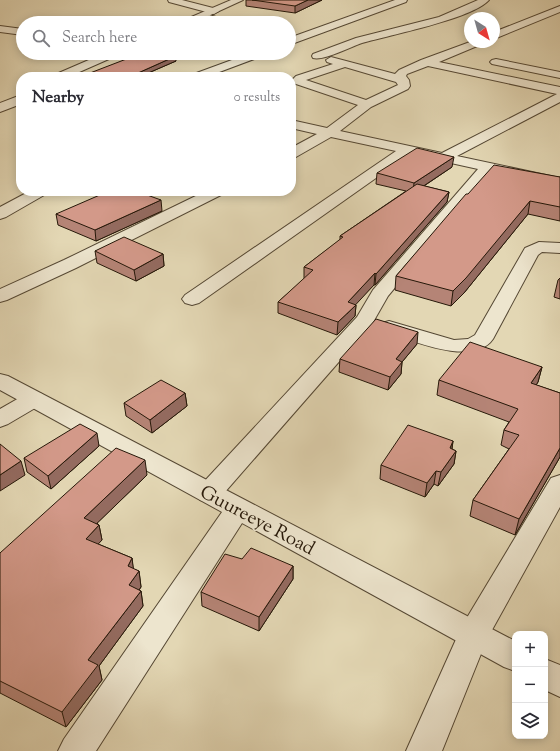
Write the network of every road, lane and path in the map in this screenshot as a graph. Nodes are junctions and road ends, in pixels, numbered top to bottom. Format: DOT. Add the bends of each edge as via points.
graph roads {
  1 [pos="172,0"];
  2 [pos="239,0"];
  3 [pos="250,0"];
  4 [pos="403,0"];
  5 [pos="485,0"];
  6 [pos="560,9"];
  7 [pos="212,14"];
  8 [pos="206,16"];
  9 [pos="209,16"];
  10 [pos="215,16"];
  11 [pos="0,29"];
  12 [pos="16,31"];
  13 [pos="500,34"];
  14 [pos="296,45"];
  15 [pos="464,48"];
  16 [pos="451,53"];
  17 [pos="473,57"];
  18 [pos="100,60"];
  19 [pos="110,60"];
  20 [pos="242,60"];
  21 [pos="488,60"];
  22 [pos="425,62"];
  23 [pos="345,64"];
  24 [pos="77,72"];
  25 [pos="79,72"];
  26 [pos="209,72"];
  27 [pos="558,73"];
  28 [pos="403,80"];
  29 [pos="560,91"];
  30 [pos="16,95"];
  31 [pos="560,97"];
  32 [pos="16,101"];
  33 [pos="0,102"];
  34 [pos="367,104"];
  35 [pos="0,108"];
  36 [pos="296,125"];
  37 [pos="330,132"];
  38 [pos="408,149"];
  39 [pos="296,151"];
  40 [pos="445,157"];
  41 [pos="488,167"];
  42 [pos="560,183"];
  43 [pos="32,196"];
  44 [pos="208,196"];
  45 [pos="0,214"];
  46 [pos="560,248"];
  47 [pos="0,296"];
  48 [pos="192,299"];
  49 [pos="365,320"];
  50 [pos="0,381"];
  51 [pos="34,399"];
  52 [pos="0,419"];
  53 [pos="560,484"];
  54 [pos="209,493"];
  55 [pos="238,509"];
  56 [pos="473,635"];
  57 [pos="512,655"];
  58 [pos="548,676"];
  59 [pos="560,682"];
  60 [pos="76,751"];
  61 [pos="424,751"];
  1 -- 7 [label="street"];
  2 -- 7 [label="street"];
  3 -- 7 [label="street"];
  4 -- 14 [label="street"];
  5 -- 23 [label="street" via="450,15 313,55"];
  6 -- 13 [label="street"];
  7 -- 8 [label="street"];
  7 -- 9 [label="street"];
  7 -- 10 [label="street"];
  11 -- 12 [label="street"];
  15 -- 16 [label="street"];
  16 -- 17 [label="street"];
  16 -- 22 [label="street"];
  18 -- 24 [label="street"];
  19 -- 25 [label="street"];
  20 -- 26 [label="street"];
  21 -- 27 [label="street"];
  22 -- 28 [label="street" via="404,72 400,76"];
  22 -- 29 [label="street"];
  23 -- 28 [label="street"];
  23 -- 34 [label="street" via="297,81"];
  28 -- 34 [label="street" via="404,86"];
  30 -- 33 [label="street"];
  31 -- 40 [label="street"];
  32 -- 35 [label="street"];
  34 -- 37 [label="street"];
  36 -- 37 [label="street"];
  37 -- 38 [label="street"];
  37 -- 39 [label="street"];
  38 -- 40 [label="street"];
  38 -- 48 [label="street"];
  40 -- 41 [label="street"];
  41 -- 42 [label="street"];
  41 -- 49 [label="street" via="380,294"];
  43 -- 45 [label="street"];
  44 -- 47 [label="street"];
  46 -- 49 [label="street" via="539,247 531,252 484,339 473,345 453,346"];
  49 -- 54 [label="street"];
  50 -- 51 [label="street, Guureeye Road"];
  51 -- 52 [label="street"];
  51 -- 54 [label="street, Guureeye Road" via="111,452"];
  53 -- 56 [label="street"];
  54 -- 55 [label="street, Guureeye Road"];
  55 -- 56 [label="street, Guureeye Road"];
  55 -- 60 [label="street"];
  56 -- 57 [label="street, Guureeye Road"];
  56 -- 61 [label="street"];
  58 -- 59 [label="street"];
}
